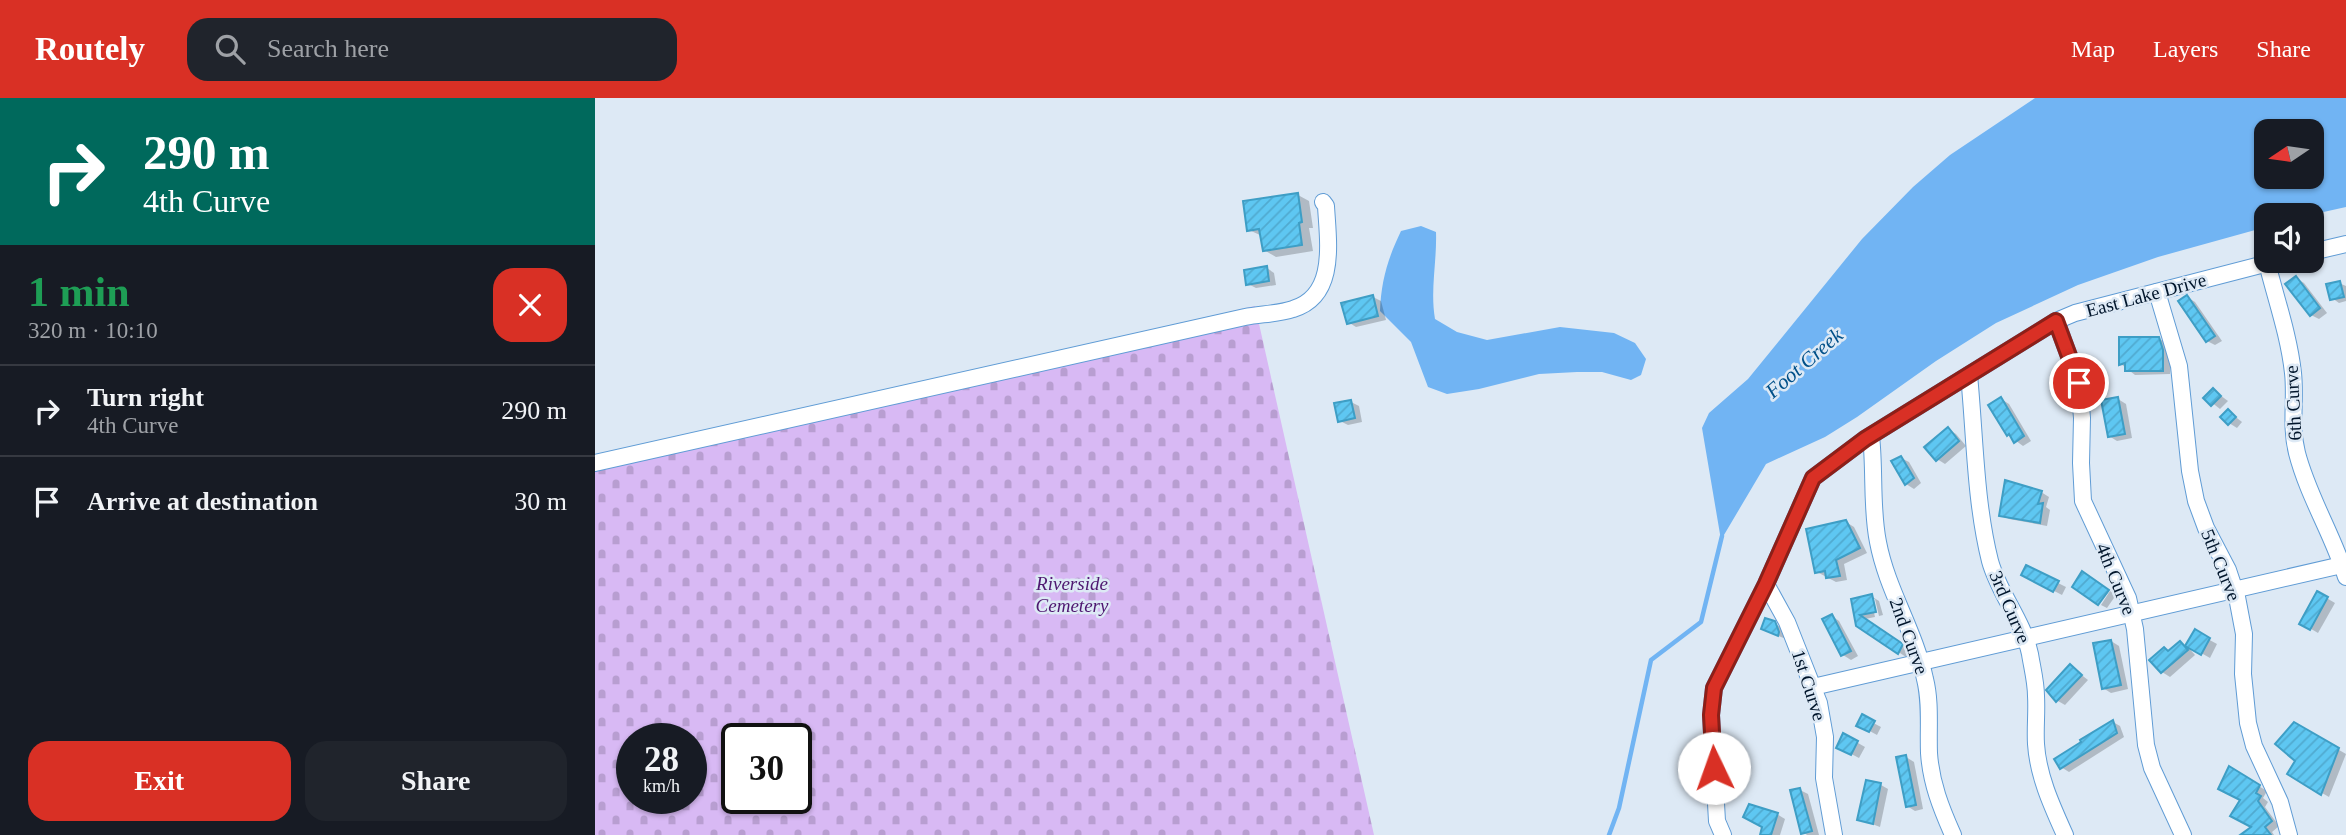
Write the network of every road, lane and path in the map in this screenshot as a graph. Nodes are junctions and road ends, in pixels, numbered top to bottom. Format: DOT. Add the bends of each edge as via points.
graph roads {
  1 [pos="1323,202"];
  2 [pos="2346,244"];
  3 [pos="2324,249"];
  4 [pos="2254,267"];
  5 [pos="2274,273"];
  6 [pos="2157,292"];
  7 [pos="2056,321"];
  8 [pos="1969,375"];
  9 [pos="1871,436"];
  10 [pos="595,463"];
  11 [pos="2345,569"];
  12 [pos="1766,584"];
  13 [pos="2235,590"];
  14 [pos="2131,614"];
  15 [pos="2025,638"];
  16 [pos="1921,662"];
  17 [pos="1813,687"];
  18 [pos="1723,835"];
  19 [pos="1835,835"];
  20 [pos="1953,835"];
  21 [pos="2065,835"];
  22 [pos="2183,835"];
  23 [pos="2289,835"];
  1 -- 10 [label="street" via="1329,243 1322,288 1294,309"];
  2 -- 3 [label="street"];
  4 -- 6 [label="street, East Lake Drive"];
  5 -- 11 [label="street, 6th Curve" via="2294,376 2297,453"];
  6 -- 7 [label="street, East Lake Drive"];
  6 -- 13 [label="street, 5th Curve" via="2179,366 2196,500"];
  7 -- 8 [label="street, East Lake Drive"];
  7 -- 14 [label="street, 4th Curve" via="2079,383 2083,501"];
  8 -- 9 [label="street, East Lake Drive"];
  8 -- 15 [label="street, 3rd Curve" via="1990,561"];
  9 -- 12 [label="street, East Lake Drive" via="1813,478"];
  9 -- 16 [label="street, 2nd Curve" via="1878,542"];
  11 -- 13 [label="street"];
  12 -- 17 [label="street, 1st Curve"];
  12 -- 18 [label="street, East Lake Drive" via="1714,688 1711,715 1717,821"];
  13 -- 14 [label="street"];
  13 -- 23 [label="street, 5th Curve" via="2244,634 2248,723"];
  14 -- 15 [label="street"];
  14 -- 22 [label="street, 4th Curve" via="2146,745"];
  15 -- 16 [label="street"];
  15 -- 21 [label="street, 3rd Curve" via="2036,693 2041,774"];
  16 -- 17 [label="street"];
  16 -- 20 [label="street, 2nd Curve" via="1929,696 1933,783"];
  17 -- 19 [label="street, 1st Curve" via="1825,737 1824,778"];
}
